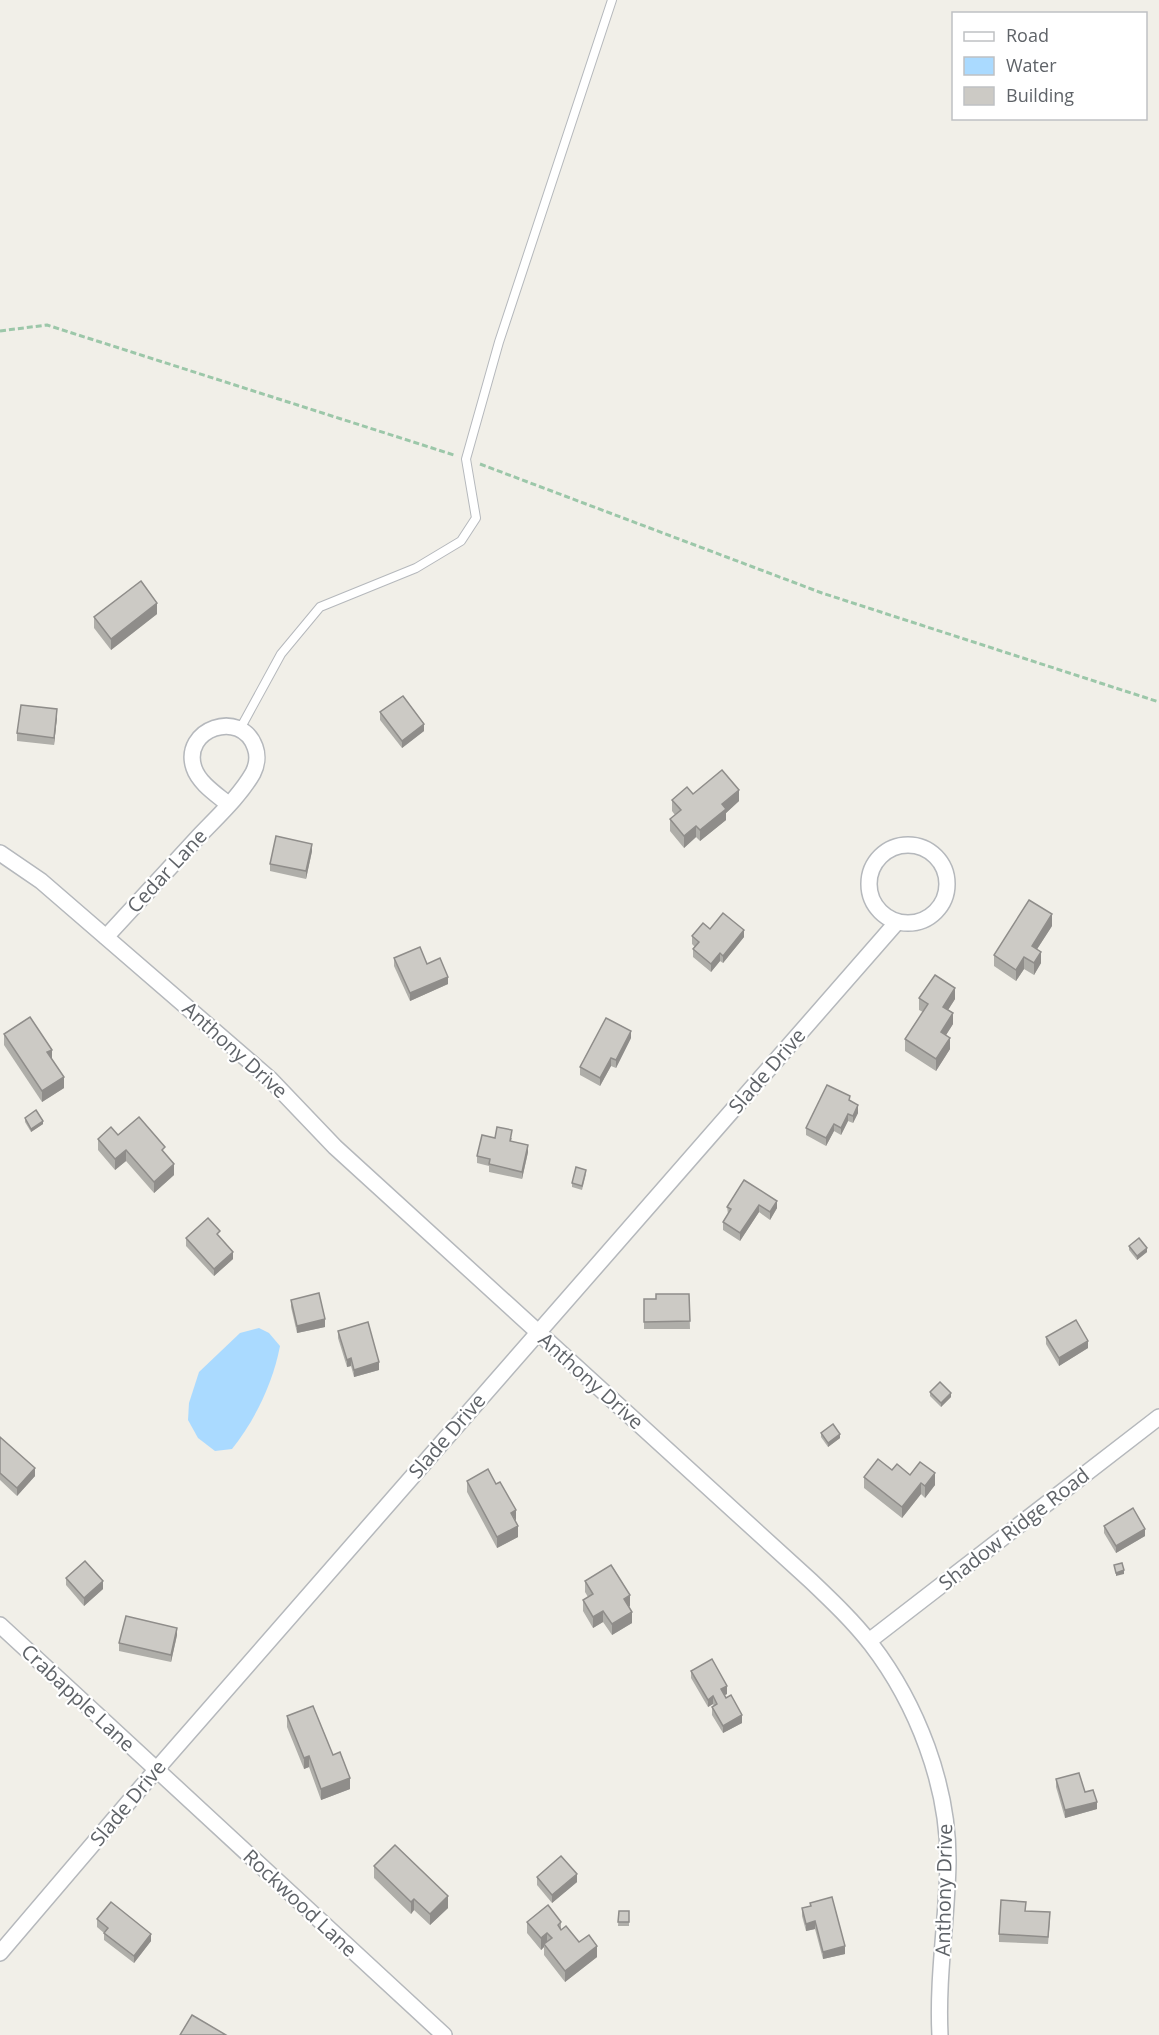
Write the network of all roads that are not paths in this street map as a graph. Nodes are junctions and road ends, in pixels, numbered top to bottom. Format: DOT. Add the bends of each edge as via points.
graph roads {
  1 [pos="612,0"];
  2 [pos="240,729"];
  3 [pos="228,804"];
  4 [pos="0,853"];
  5 [pos="897,922"];
  6 [pos="106,937"];
  7 [pos="538,1333"];
  8 [pos="1159,1417"];
  9 [pos="0,1625"];
  10 [pos="869,1641"];
  11 [pos="156,1770"];
  12 [pos="0,1953"];
  13 [pos="444,2035"];
  14 [pos="940,2035"];
  1 -- 2 [label="lane" via="499,342 466,459 476,518 461,541 416,568 320,607 281,654"];
  2 -- 3 [label="street, Cedar Lane" via="254,744 256,764"];
  2 -- 3 [label="street" via="208,729 194,746 192,757 199,777"];
  3 -- 6 [label="street, Cedar Lane"];
  4 -- 6 [label="street, Anthony Drive" via="41,881"];
  5 -- 5 [label="street" via="922,921 942,906 946,894 945,869 939,859 917,845 890,849 872,868 869,881 873,901 885,917"];
  5 -- 7 [label="street, Slade Drive"];
  6 -- 7 [label="street, Anthony Drive" via="270,1079 335,1147"];
  7 -- 10 [label="street, Anthony Drive" via="812,1581"];
  7 -- 11 [label="street, Slade Drive"];
  8 -- 10 [label="street, Shadow Ridge Road"];
  9 -- 11 [label="street, Crabapple Lane"];
  10 -- 14 [label="street, Anthony Drive" via="905,1697 922,1735 945,1816 948,1860"];
  11 -- 12 [label="street, Slade Drive"];
  11 -- 13 [label="street, Rockwood Lane"];
}
